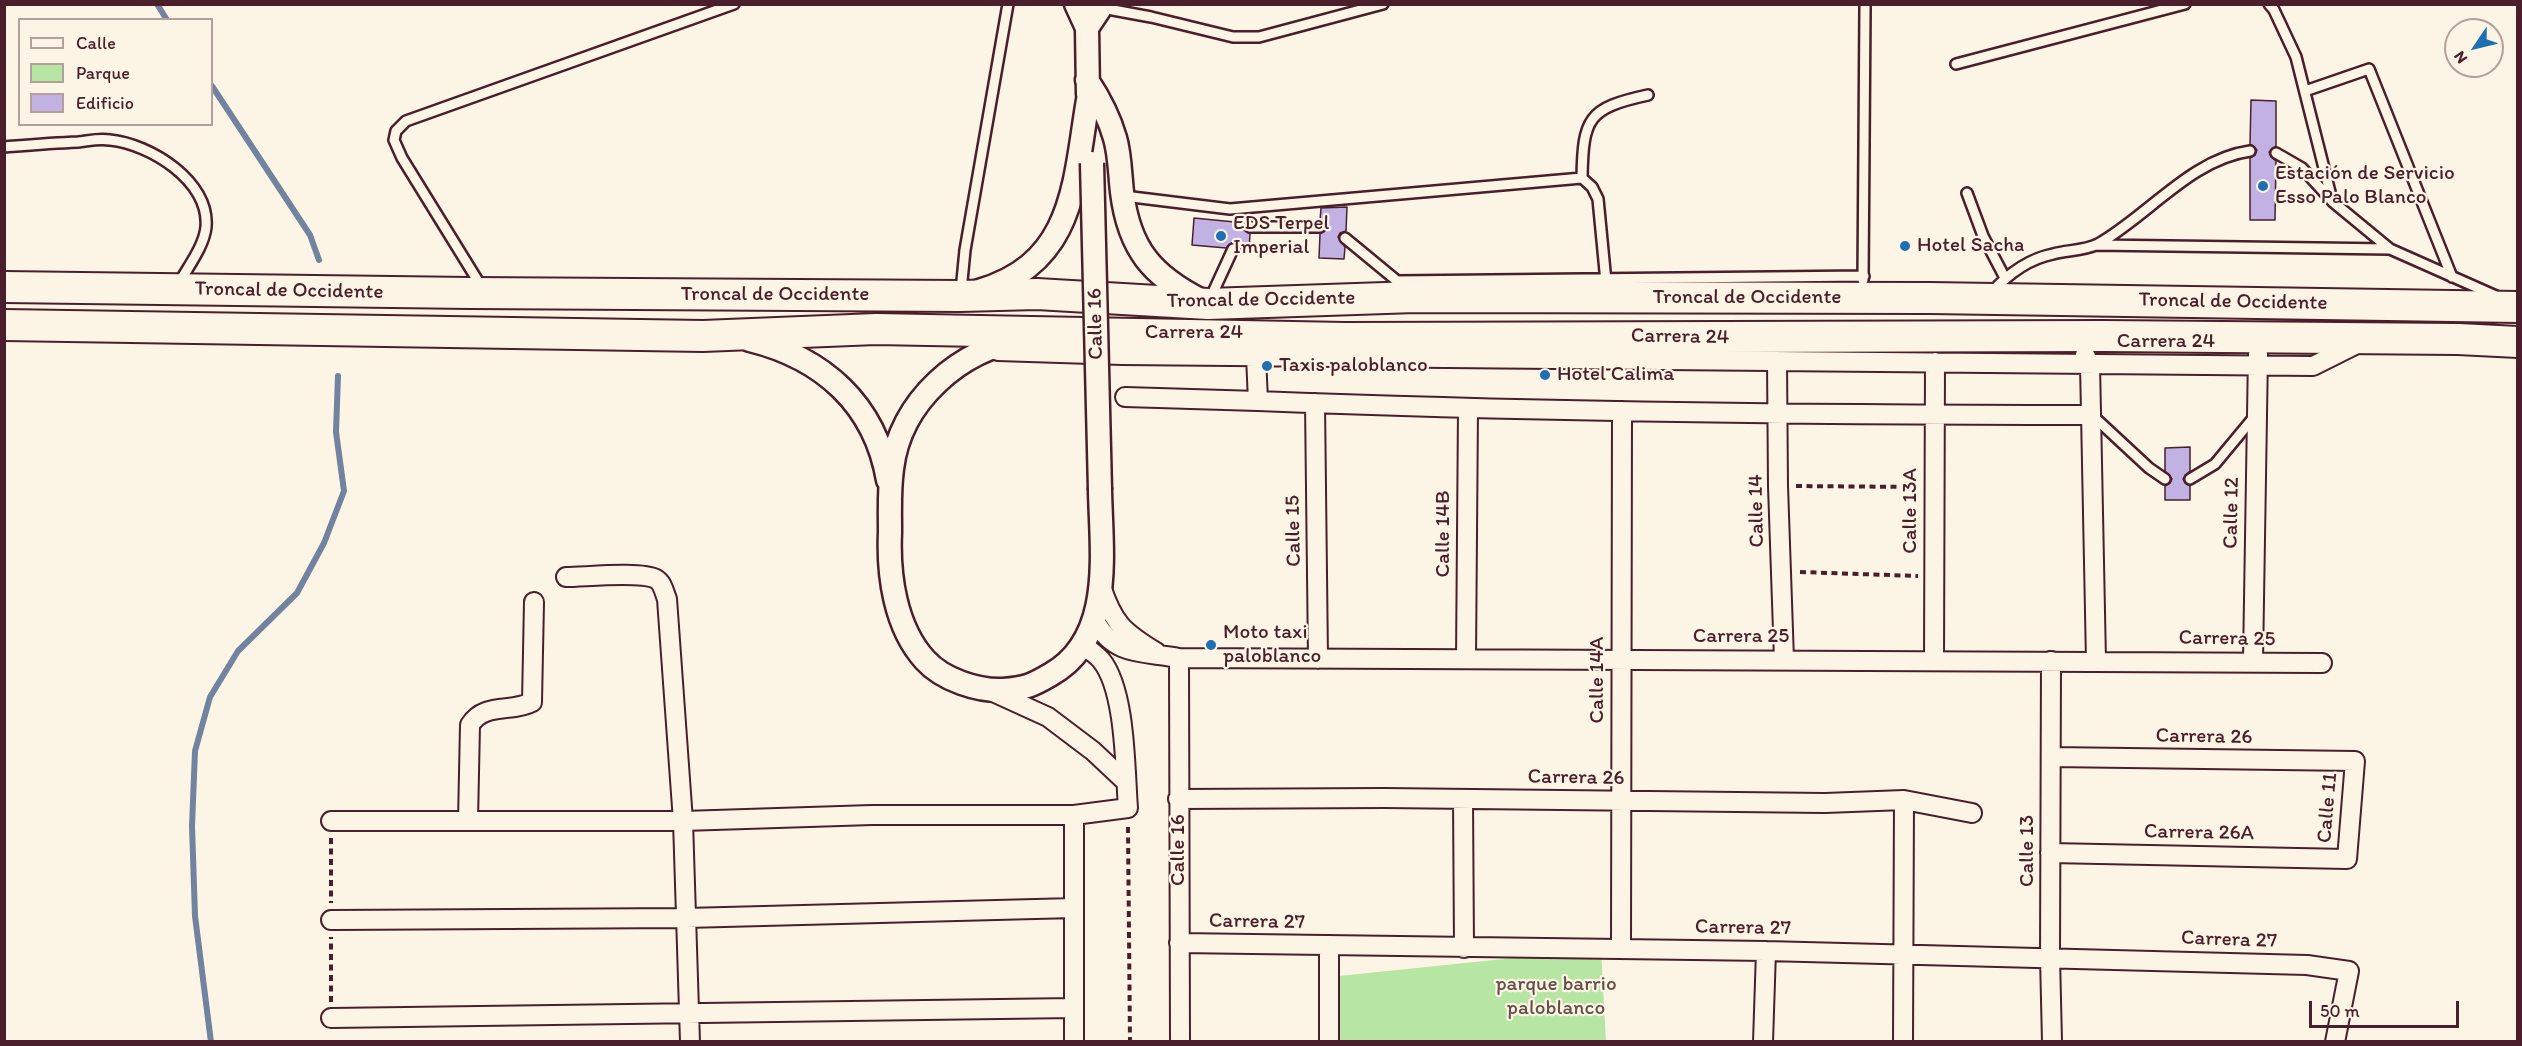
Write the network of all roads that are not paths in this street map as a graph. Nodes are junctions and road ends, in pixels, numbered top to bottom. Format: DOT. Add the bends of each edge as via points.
graph roads {
  1 [pos="734,4"];
  2 [pos="1008,4"];
  3 [pos="1076,4"];
  4 [pos="1383,4"];
  5 [pos="2185,4"];
  6 [pos="2269,4"];
  7 [pos="1102,6"];
  8 [pos="1865,7"];
  9 [pos="1087,28"];
  10 [pos="1956,64"];
  11 [pos="1088,90"];
  12 [pos="2305,91"];
  13 [pos="1648,95"];
  14 [pos="4,147"];
  15 [pos="2250,151"];
  16 [pos="2276,153"];
  17 [pos="1582,178"];
  18 [pos="1966,193"];
  19 [pos="1122,195"];
  20 [pos="2333,202"];
  21 [pos="1230,209"];
  22 [pos="1231,222"];
  23 [pos="1250,227"];
  24 [pos="1320,227"];
  25 [pos="1345,238"];
  26 [pos="2096,245"];
  27 [pos="1233,249"];
  28 [pos="2390,249"];
  29 [pos="2452,277"];
  30 [pos="4,287"];
  31 [pos="1863,287"];
  32 [pos="1996,288"];
  33 [pos="175,289"];
  34 [pos="1406,289"];
  35 [pos="1607,289"];
  36 [pos="486,293"];
  37 [pos="961,296"];
  38 [pos="1208,304"];
  39 [pos="2517,306"];
  40 [pos="4,325"];
  41 [pos="1056,333"];
  42 [pos="703,336"];
  43 [pos="2074,336"];
  44 [pos="2517,342"];
  45 [pos="984,350"];
  46 [pos="2258,351"];
  47 [pos="1256,356"];
  48 [pos="1777,361"];
  49 [pos="1935,362"];
  50 [pos="2090,364"];
  51 [pos="1125,397"];
  52 [pos="1258,401"];
  53 [pos="1315,404"];
  54 [pos="1468,409"];
  55 [pos="1622,411"];
  56 [pos="1778,414"];
  57 [pos="1935,415"];
  58 [pos="2091,415"];
  59 [pos="2256,415"];
  60 [pos="2165,479"];
  61 [pos="2190,479"];
  62 [pos="891,494"];
  63 [pos="566,577"];
  64 [pos="1101,586"];
  65 [pos="534,602"];
  66 [pos="1095,621"];
  67 [pos="1084,645"];
  68 [pos="1160,655"];
  69 [pos="1179,658"];
  70 [pos="1318,658"];
  71 [pos="1466,659"];
  72 [pos="1620,659"];
  73 [pos="1784,660"];
  74 [pos="1934,660"];
  75 [pos="2051,661"];
  76 [pos="2096,661"];
  77 [pos="2253,661"];
  78 [pos="2322,663"];
  79 [pos="990,690"];
  80 [pos="2052,757"];
  81 [pos="2355,761"];
  82 [pos="1125,782"];
  83 [pos="1178,799"];
  84 [pos="1463,799"];
  85 [pos="1620,801"];
  86 [pos="1904,801"];
  87 [pos="1972,813"];
  88 [pos="1074,815"];
  89 [pos="331,821"];
  90 [pos="468,821"];
  91 [pos="684,821"];
  92 [pos="2050,853"];
  93 [pos="2347,859"];
  94 [pos="1074,908"];
  95 [pos="686,918"];
  96 [pos="331,920"];
  97 [pos="1179,943"];
  98 [pos="1329,945"];
  99 [pos="1464,948"];
  100 [pos="1621,949"];
  101 [pos="1766,951"];
  102 [pos="1903,953"];
  103 [pos="2050,957"];
  104 [pos="1074,1008"];
  105 [pos="690,1015"];
  106 [pos="331,1018"];
  107 [pos="690,1041"];
  108 [pos="1074,1041"];
  109 [pos="1180,1041"];
  110 [pos="1329,1041"];
  111 [pos="1763,1041"];
  112 [pos="1903,1041"];
  113 [pos="2052,1041"];
  114 [pos="2335,1041"];
  1 -- 36 [label="lane" via="406,121 396,131 394,141 402,158"];
  2 -- 37 [label="lane" via="964,250"];
  3 -- 9 [label="street, Calle 16"];
  4 -- 7 [label="lane" via="1259,37 1233,37"];
  5 -- 10 [label="lane"];
  6 -- 12 [label="lane" via="2285,32"];
  7 -- 9 [label="street"];
  8 -- 31 [label="lane"];
  9 -- 11 [label="street, Calle 16"];
  11 -- 19 [label="street" via="1101,102 1116,138"];
  11 -- 37 [label="street" via="1070,205 1053,241 1037,261 1021,272 995,286"];
  11 -- 64 [label="street, Calle 16, bridge"];
  12 -- 20 [label="lane"];
  12 -- 29 [label="lane" via="2369,69"];
  13 -- 17 [label="lane" via="1617,102 1587,124"];
  14 -- 33 [label="lane" via="109,140 142,148 162,158 189,182 204,207 206,228 202,242"];
  15 -- 26 [label="lane" via="2229,155 2178,184"];
  16 -- 20 [label="lane" via="2302,168"];
  17 -- 21 [label="lane"];
  17 -- 35 [label="lane" via="1598,199"];
  18 -- 32 [label="lane"];
  19 -- 21 [label="lane"];
  19 -- 38 [label="street" via="1131,232 1143,256 1175,288"];
  20 -- 28 [label="lane"];
  21 -- 22 [label="lane"];
  23 -- 24 [label="lane"];
  25 -- 34 [label="lane"];
  26 -- 28 [label="lane"];
  26 -- 32 [label="lane" via="2051,254 2025,265"];
  27 -- 38 [label="lane"];
  28 -- 29 [label="lane"];
  29 -- 39 [label="lane"];
  30 -- 33 [label="highway, Troncal de Occidente"];
  31 -- 32 [label="highway, Troncal de Occidente"];
  31 -- 35 [label="highway, Troncal de Occidente"];
  32 -- 39 [label="highway, Troncal de Occidente"];
  33 -- 36 [label="highway, Troncal de Occidente"];
  34 -- 35 [label="highway, Troncal de Occidente"];
  34 -- 38 [label="highway, Troncal de Occidente"];
  36 -- 37 [label="highway, Troncal de Occidente"];
  37 -- 38 [label="highway, Troncal de Occidente" via="1037,294"];
  40 -- 42 [label="highway, Troncal de Occidente"];
  41 -- 42 [label="highway, Troncal de Occidente" via="876,329"];
  41 -- 43 [label="highway, Troncal de Occidente" via="1345,338"];
  41 -- 45 [label="street" via="1009,341"];
  42 -- 62 [label="street" via="748,339 775,346 825,373 863,414 886,466"];
  43 -- 46 [label="highway, Troncal de Occidente"];
  43 -- 50 [label="street"];
  44 -- 46 [label="highway, Troncal de Occidente" via="2369,338"];
  45 -- 47 [label="street, Carrera 24"];
  45 -- 62 [label="street" via="961,362 923,397 898,443"];
  46 -- 50 [label="street, Carrera 24"];
  46 -- 59 [label="street, Calle 12"];
  47 -- 48 [label="street, Carrera 24"];
  47 -- 52 [label="street"];
  48 -- 49 [label="street, Carrera 24"];
  48 -- 56 [label="street, Calle 14"];
  49 -- 50 [label="street, Carrera 24"];
  49 -- 57 [label="street, Calle 13A"];
  50 -- 58 [label="street"];
  51 -- 52 [label="street"];
  52 -- 53 [label="street"];
  53 -- 54 [label="street"];
  53 -- 70 [label="street, Calle 15"];
  54 -- 55 [label="street"];
  54 -- 71 [label="street, Calle 14B"];
  55 -- 56 [label="street"];
  55 -- 72 [label="street, Calle 14A"];
  56 -- 57 [label="street"];
  56 -- 73 [label="street, Calle 14"];
  57 -- 58 [label="street"];
  57 -- 74 [label="street, Calle 13A"];
  58 -- 60 [label="lane"];
  58 -- 76 [label="street"];
  59 -- 61 [label="lane" via="2216,464"];
  59 -- 77 [label="street, Calle 12"];
  62 -- 79 [label="street, Calle 16" via="889,557 895,598 906,631 926,661 959,683"];
  63 -- 91 [label="street" via="642,576 656,579 662,585 667,599"];
  64 -- 66 [label="street, Calle 16"];
  64 -- 68 [label="street" via="1109,610 1121,628"];
  65 -- 90 [label="street" via="532,702 525,707 484,712 470,725"];
  66 -- 67 [label="street, Calle 16"];
  66 -- 68 [label="street, Carrera 25" via="1116,646"];
  67 -- 79 [label="street, Calle 16" via="1062,669 1026,688"];
  67 -- 82 [label="street" via="1110,674 1117,697"];
  68 -- 69 [label="street, Carrera 25"];
  69 -- 70 [label="street, Carrera 25"];
  69 -- 83 [label="street, Calle 16"];
  70 -- 71 [label="street, Carrera 25"];
  71 -- 72 [label="street, Carrera 25"];
  72 -- 73 [label="street, Carrera 25"];
  72 -- 85 [label="street, Calle 14A"];
  73 -- 74 [label="street, Carrera 25"];
  74 -- 75 [label="street, Carrera 25"];
  75 -- 76 [label="street, Carrera 25"];
  75 -- 80 [label="street, Calle 13"];
  76 -- 77 [label="street, Carrera 25"];
  77 -- 78 [label="street, Carrera 25"];
  79 -- 82 [label="street" via="1048,717 1093,751"];
  80 -- 81 [label="street, Carrera 26"];
  80 -- 92 [label="street, Calle 13"];
  81 -- 93 [label="street, Calle 11"];
  82 -- 88 [label="street" via="1128,808"];
  83 -- 84 [label="street, Carrera 26"];
  83 -- 97 [label="street, Calle 16"];
  84 -- 85 [label="street, Carrera 26"];
  84 -- 99 [label="street"];
  85 -- 86 [label="street, Carrera 26"];
  85 -- 100 [label="street, Calle 14A"];
  86 -- 87 [label="street, Carrera 26"];
  86 -- 102 [label="street"];
  88 -- 91 [label="street" via="872,815"];
  88 -- 94 [label="street"];
  89 -- 90 [label="street"];
  90 -- 91 [label="street"];
  91 -- 95 [label="street"];
  92 -- 93 [label="street, Carrera 26A"];
  92 -- 103 [label="street, Calle 13"];
  94 -- 95 [label="street"];
  94 -- 104 [label="street"];
  95 -- 96 [label="street"];
  95 -- 105 [label="street"];
  97 -- 98 [label="street, Carrera 27"];
  97 -- 109 [label="street, Calle 16"];
  98 -- 99 [label="street, Carrera 27"];
  98 -- 110 [label="street"];
  99 -- 100 [label="street, Carrera 27"];
  100 -- 101 [label="street, Carrera 27"];
  101 -- 102 [label="street, Carrera 27"];
  101 -- 111 [label="street"];
  102 -- 103 [label="street, Carrera 27"];
  102 -- 112 [label="street"];
  103 -- 113 [label="street, Calle 13"];
  103 -- 114 [label="street, Carrera 27" via="2307,965 2349,971"];
  104 -- 105 [label="street"];
  104 -- 108 [label="street"];
  105 -- 106 [label="street"];
  105 -- 107 [label="street"];
}
